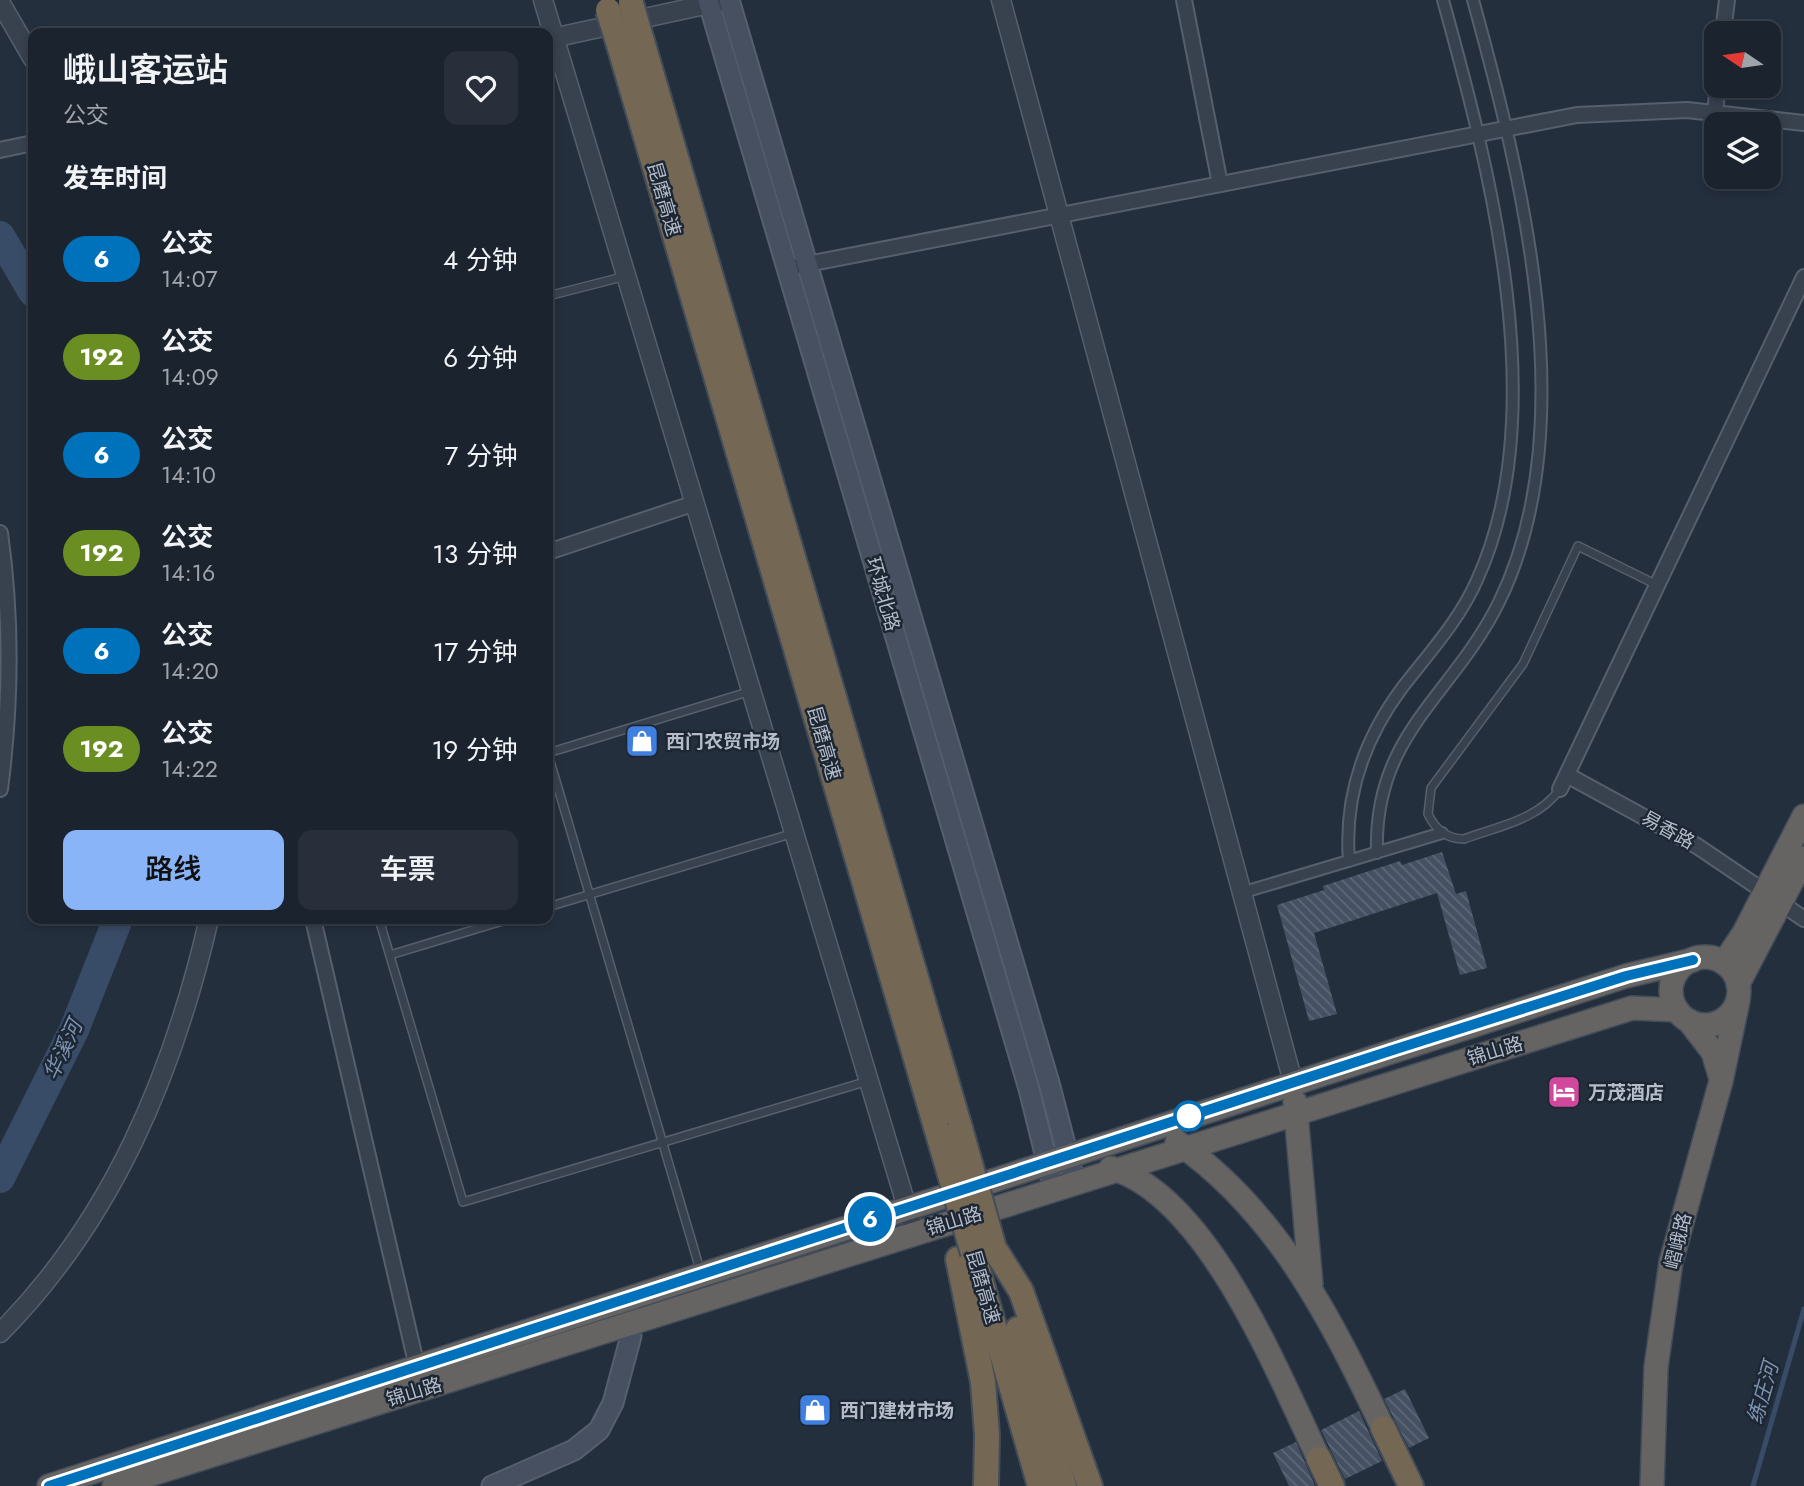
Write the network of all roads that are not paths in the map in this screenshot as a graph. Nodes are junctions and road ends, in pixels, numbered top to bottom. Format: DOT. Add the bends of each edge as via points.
graph roads {
  1 [pos="543,0"];
  2 [pos="1001,0"];
  3 [pos="1184,0"];
  4 [pos="1443,0"];
  5 [pos="1473,0"];
  6 [pos="1727,0"];
  7 [pos="718,1"];
  8 [pos="0,2"];
  9 [pos="619,3"];
  10 [pos="1724,21"];
  11 [pos="549,28"];
  12 [pos="553,39"];
  13 [pos="630,43"];
  14 [pos="553,45"];
  15 [pos="28,50"];
  16 [pos="1717,98"];
  17 [pos="1715,111"];
  18 [pos="1804,123"];
  19 [pos="1507,127"];
  20 [pos="1479,133"];
  21 [pos="28,144"];
  22 [pos="0,150"];
  23 [pos="1220,184"];
  24 [pos="1057,216"];
  25 [pos="807,265"];
  26 [pos="787,268"];
  27 [pos="626,276"];
  28 [pos="1804,277"];
  29 [pos="553,295"];
  30 [pos="695,503"];
  31 [pos="0,533"];
  32 [pos="553,550"];
  33 [pos="1657,585"];
  34 [pos="751,691"];
  35 [pos="553,751"];
  36 [pos="553,770"];
  37 [pos="1567,775"];
  38 [pos="0,789"];
  39 [pos="1560,789"];
  40 [pos="1804,816"];
  41 [pos="794,833"];
  42 [pos="1442,833"];
  43 [pos="1377,853"];
  44 [pos="1804,858"];
  45 [pos="1349,861"];
  46 [pos="1241,893"];
  47 [pos="589,895"];
  48 [pos="1773,898"];
  49 [pos="553,906"];
  50 [pos="1804,919"];
  51 [pos="208,924"];
  52 [pos="314,924"];
  53 [pos="381,924"];
  54 [pos="492,924"];
  55 [pos="390,954"];
  56 [pos="1693,960"];
  57 [pos="1724,963"];
  58 [pos="1738,992"];
  59 [pos="1683,1016"];
  60 [pos="869,1081"];
  61 [pos="1721,1081"];
  62 [pos="1293,1082"];
  63 [pos="1296,1114"];
  64 [pos="1154,1127"];
  65 [pos="941,1129"];
  66 [pos="662,1142"];
  67 [pos="1186,1149"];
  68 [pos="1058,1158"];
  69 [pos="1118,1170"];
  70 [pos="1065,1187"];
  71 [pos="906,1207"];
  72 [pos="915,1234"];
  73 [pos="975,1253"];
  74 [pos="701,1274"];
  75 [pos="1312,1287"];
  76 [pos="624,1299"];
  77 [pos="632,1323"];
  78 [pos="0,1333"];
  79 [pos="417,1367"];
  80 [pos="1383,1428"];
  81 [pos="1319,1459"];
  82 [pos="49,1486"];
  83 [pos="114,1486"];
  84 [pos="492,1486"];
  85 [pos="986,1486"];
  86 [pos="1040,1486"];
  87 [pos="1065,1486"];
  88 [pos="1090,1486"];
  89 [pos="1332,1486"];
  90 [pos="1411,1486"];
  91 [pos="1652,1486"];
  1 -- 11 [label="street"];
  2 -- 24 [label="street"];
  3 -- 23 [label="street"];
  4 -- 20 [label="street"];
  5 -- 19 [label="street"];
  6 -- 10 [label="street"];
  7 -- 12 [label="street"];
  7 -- 25 [label="main road, 环城北路"];
  7 -- 26 [label="main road, 环城北路"];
  8 -- 15 [label="street"];
  9 -- 13 [label="highway, 昆磨高速, bridge"];
  13 -- 65 [label="highway, 昆磨高速"];
  13 -- 65 [label="highway, 昆磨高速" via="904,1015"];
  14 -- 27 [label="street"];
  16 -- 17 [label="street"];
  17 -- 18 [label="street"];
  17 -- 19 [label="street" via="1613,112"];
  19 -- 20 [label="street"];
  19 -- 43 [label="street" via="1539,340 1540,428 1532,502 1515,565 1491,617 1395,755 1379,808"];
  20 -- 23 [label="street"];
  20 -- 45 [label="street" via="1499,241 1510,347 1511,426 1503,497 1490,547 1464,607 1387,710 1361,763 1349,817"];
  21 -- 22 [label="street"];
  23 -- 24 [label="street"];
  24 -- 25 [label="street"];
  24 -- 46 [label="street"];
  25 -- 26 [label="street"];
  25 -- 68 [label="main road, 环城北路"];
  26 -- 68 [label="main road, 环城北路" via="1026,1075"];
  27 -- 29 [label="lane"];
  27 -- 30 [label="street"];
  28 -- 33 [label="street"];
  30 -- 32 [label="street"];
  30 -- 34 [label="street"];
  31 -- 38 [label="street" via="10,651"];
  33 -- 37 [label="street"];
  33 -- 42 [label="lane" via="1578,546 1523,664 1431,789 1428,814"];
  34 -- 35 [label="lane"];
  34 -- 41 [label="street"];
  36 -- 47 [label="lane"];
  37 -- 39 [label="street"];
  37 -- 48 [label="street, 易香路" via="1697,846"];
  39 -- 42 [label="lane" via="1548,806 1532,815 1464,839"];
  40 -- 48 [label="highway, 嶍峨路"];
  41 -- 47 [label="lane"];
  41 -- 60 [label="street"];
  42 -- 43 [label="street"];
  43 -- 45 [label="street"];
  44 -- 48 [label="highway, 嶍峨路"];
  45 -- 46 [label="street"];
  46 -- 62 [label="street"];
  47 -- 49 [label="lane"];
  47 -- 66 [label="lane"];
  48 -- 50 [label="street, 易香路"];
  48 -- 57 [label="highway, 嶍峨路"];
  48 -- 58 [label="highway, 嶍峨路"];
  51 -- 78 [label="street" via="166,1068 118,1175 60,1266"];
  52 -- 79 [label="street"];
  53 -- 55 [label="lane"];
  54 -- 55 [label="lane"];
  55 -- 66 [label="lane" via="463,1202"];
  56 -- 57 [label="highway" via="1707,957"];
  56 -- 59 [label="highway" via="1673,981 1672,993"];
  56 -- 62 [label="highway, 锦山路" via="1626,976"];
  57 -- 58 [label="highway" via="1736,975"];
  58 -- 59 [label="highway" via="1732,1014 1717,1024 1707,1026"];
  58 -- 61 [label="highway, 嶍峨路"];
  59 -- 61 [label="highway" via="1713,1052"];
  59 -- 63 [label="highway, 锦山路" via="1632,1008"];
  60 -- 66 [label="lane"];
  60 -- 71 [label="street"];
  61 -- 91 [label="highway, 嶍峨路" via="1671,1262 1656,1367"];
  62 -- 63 [label="highway"];
  62 -- 64 [label="highway, 锦山路"];
  63 -- 67 [label="highway, 锦山路"];
  63 -- 75 [label="highway"];
  64 -- 67 [label="highway"];
  64 -- 68 [label="highway, 锦山路"];
  65 -- 73 [label="highway, 昆磨高速, bridge"];
  65 -- 73 [label="highway"];
  66 -- 74 [label="lane"];
  67 -- 69 [label="highway, 锦山路"];
  67 -- 75 [label="highway" via="1250,1207"];
  68 -- 69 [label="highway"];
  68 -- 70 [label="main road, 环城北路"];
  68 -- 71 [label="highway, 锦山路"];
  69 -- 70 [label="highway, 锦山路"];
  69 -- 81 [label="highway" via="1161,1198 1210,1248"];
  70 -- 72 [label="highway, 锦山路"];
  71 -- 72 [label="street"];
  71 -- 74 [label="highway, 锦山路"];
  72 -- 77 [label="highway, 锦山路"];
  73 -- 85 [label="highway"];
  73 -- 86 [label="highway, 昆磨高速"];
  73 -- 87 [label="highway, 昆磨高速"];
  73 -- 88 [label="highway" via="1021,1291"];
  74 -- 76 [label="highway, 锦山路"];
  75 -- 80 [label="highway"];
  76 -- 77 [label="main road"];
  76 -- 79 [label="highway, 锦山路"];
  77 -- 83 [label="highway, 锦山路"];
  77 -- 84 [label="main road" via="612,1403 599,1430 574,1450"];
  79 -- 82 [label="highway, 锦山路"];
  80 -- 90 [label="highway"];
  81 -- 89 [label="highway"];
}
